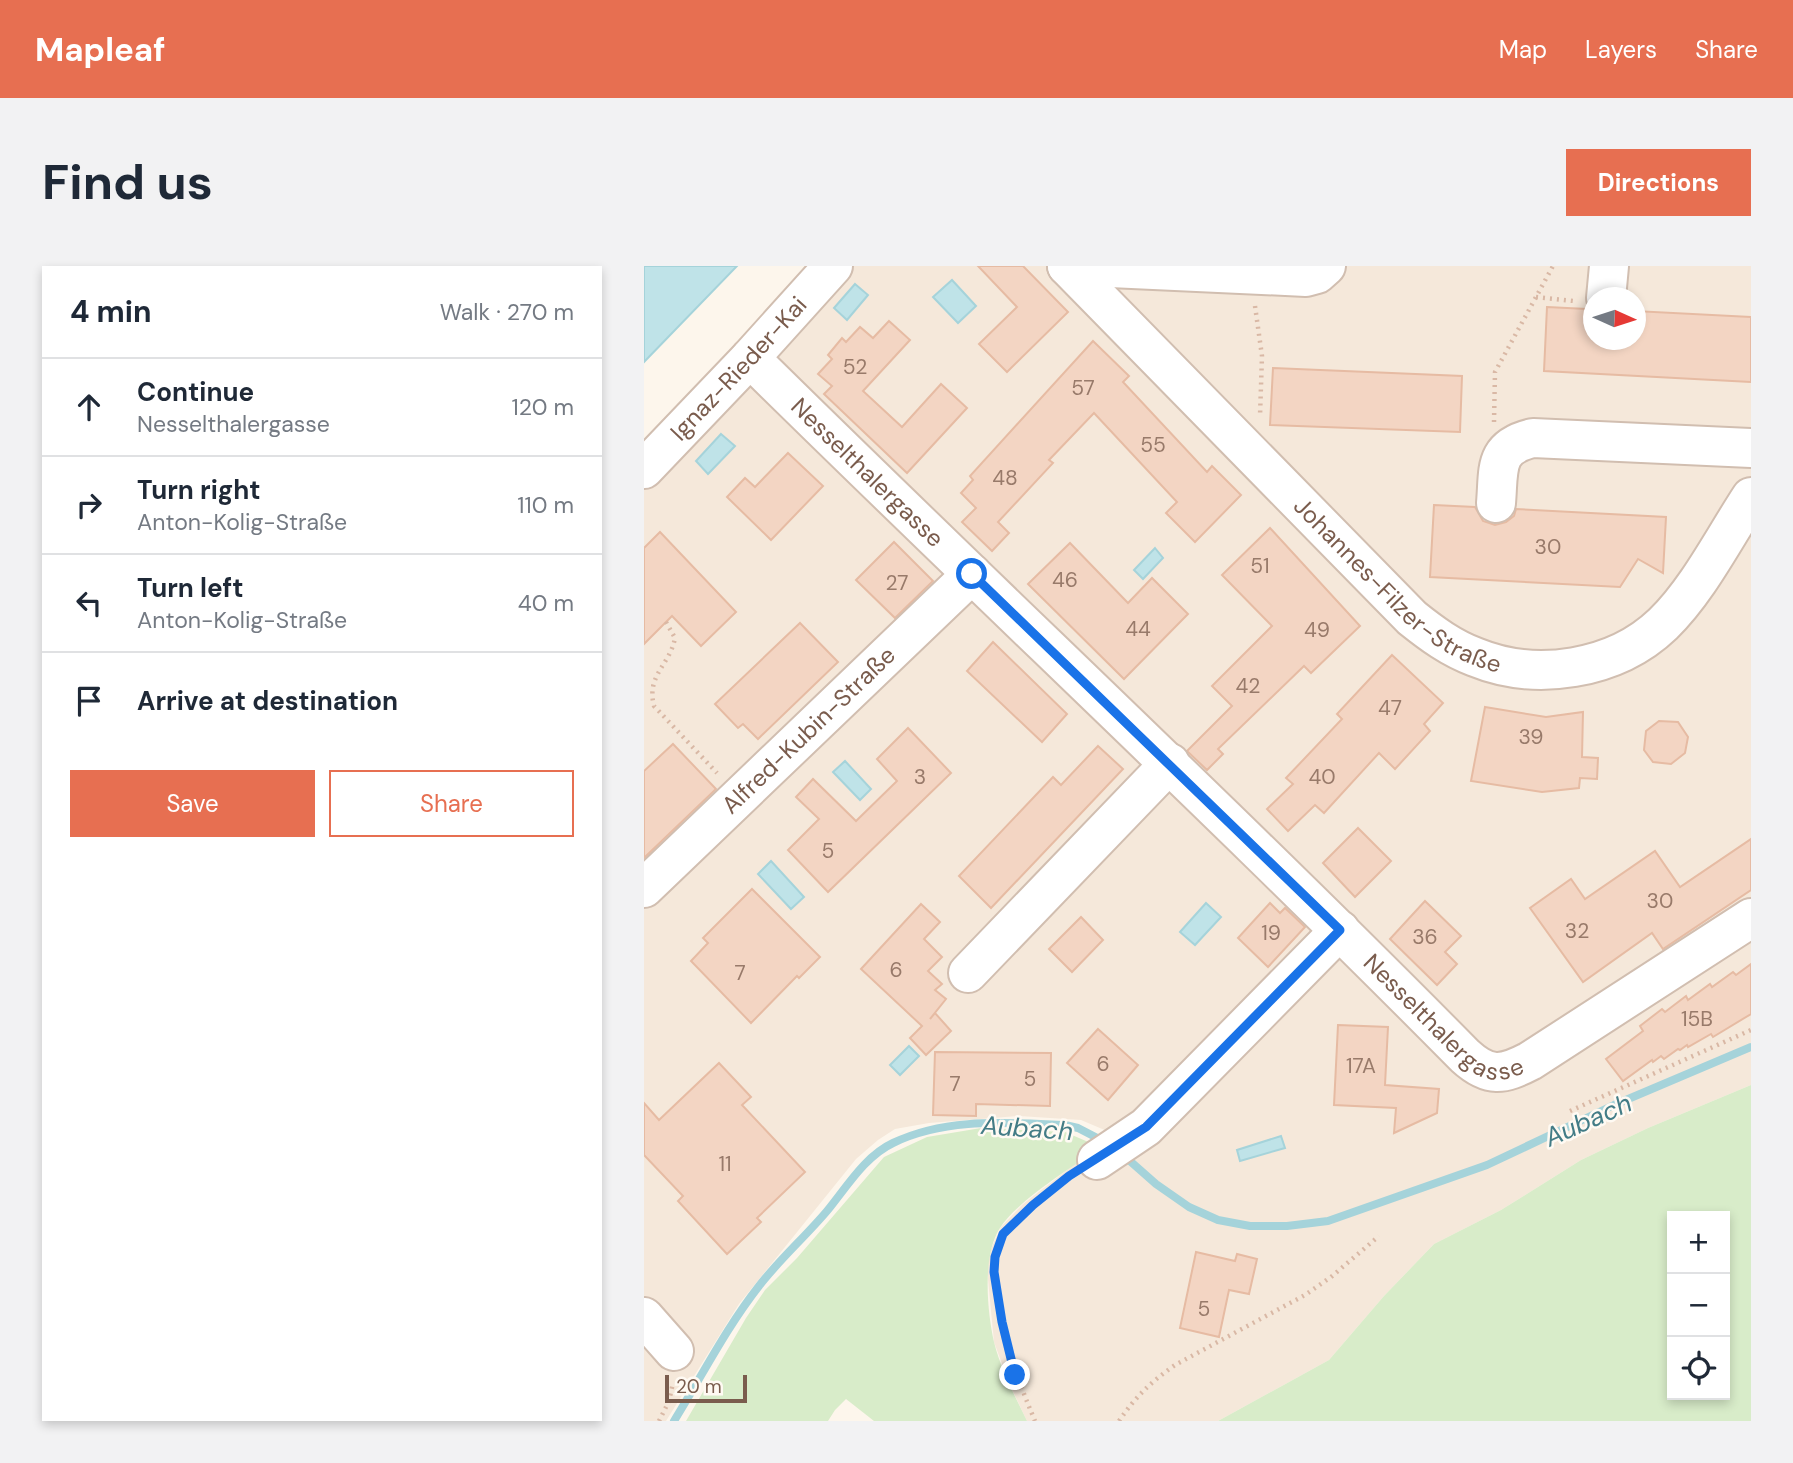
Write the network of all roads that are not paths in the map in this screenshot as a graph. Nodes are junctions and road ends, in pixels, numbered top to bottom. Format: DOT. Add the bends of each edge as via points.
graph roads {
  1 [pos="833,266"];
  2 [pos="1067,266"];
  3 [pos="1326,266"];
  4 [pos="1609,266"];
  5 [pos="1600,287"];
  6 [pos="750,358"];
  7 [pos="1751,448"];
  8 [pos="644,469"];
  9 [pos="1751,497"];
  10 [pos="1496,503"];
  11 [pos="972,574"];
  12 [pos="1170,763"];
  13 [pos="644,888"];
  14 [pos="1751,918"];
  15 [pos="1340,930"];
  16 [pos="968,973"];
  17 [pos="1109,1152"];
  18 [pos="644,1317"];
  19 [pos="674,1350"];
  1 -- 6 [label="street, Ignaz-Rieder-Kai"];
  2 -- 3 [label="street" via="1306,277"];
  2 -- 9 [label="street, Johannes-Filzer-Straße" via="1412,618 1442,641 1491,663 1568,668 1609,658 1638,643 1678,609"];
  4 -- 5 [label="street"];
  6 -- 8 [label="street, Ignaz-Rieder-Kai"];
  6 -- 11 [label="street, Nesselthalergasse"];
  7 -- 10 [label="street" via="1533,438 1516,442 1504,454"];
  11 -- 12 [label="street, Nesselthalergasse"];
  11 -- 13 [label="street, Alfred-Kubin-Straße"];
  12 -- 15 [label="street, Nesselthalergasse"];
  12 -- 16 [label="street"];
  14 -- 15 [label="street, Nesselthalergasse" via="1508,1073 1472,1063"];
  15 -- 17 [label="street" via="1146,1127"];
  18 -- 19 [label="street"];
}
